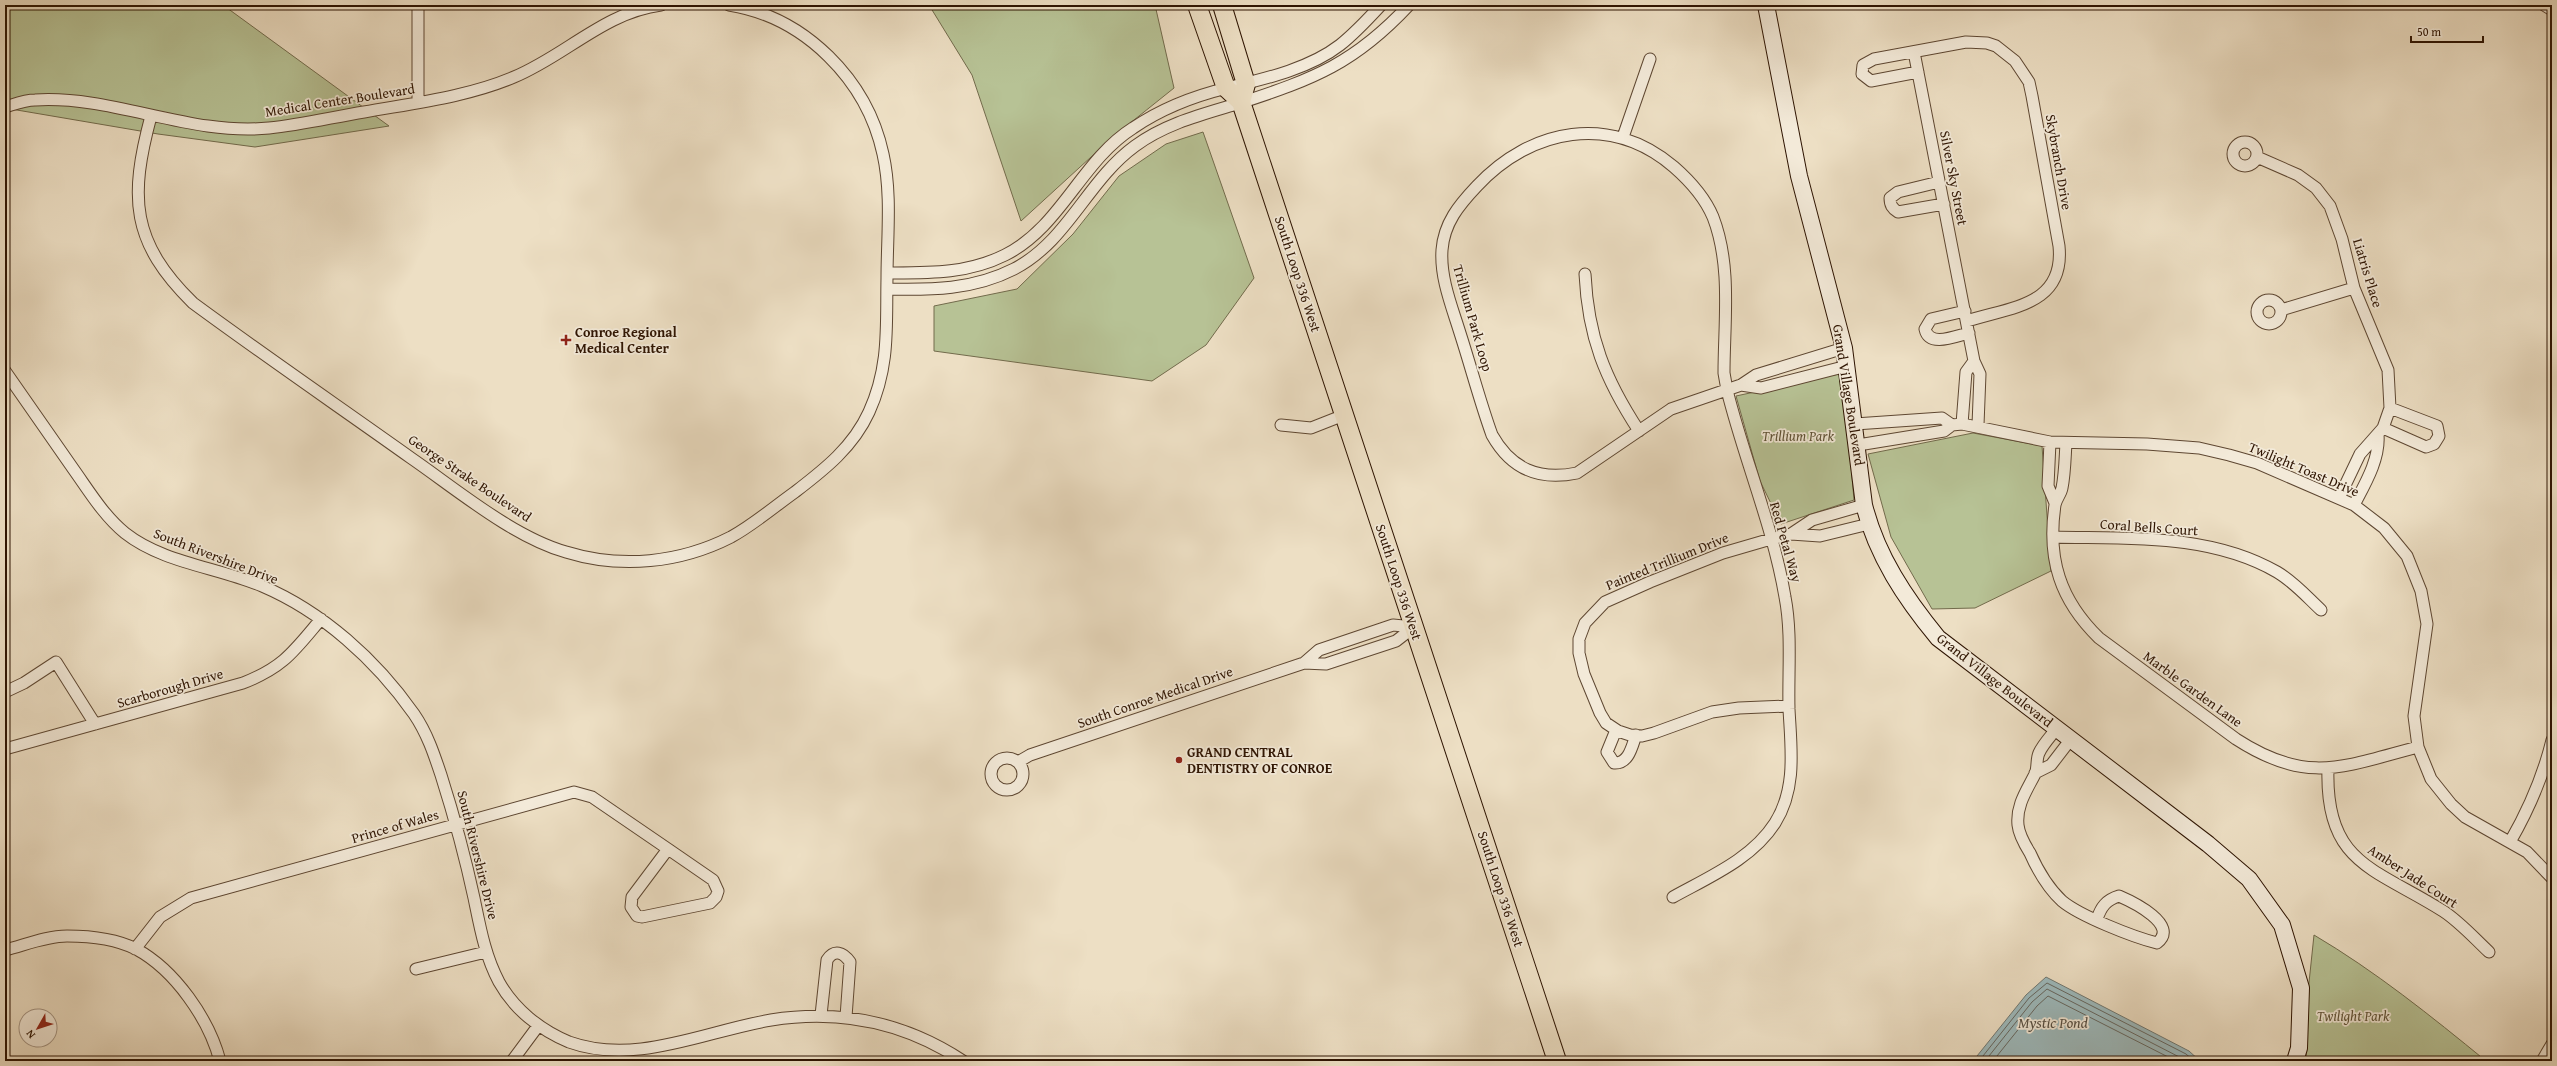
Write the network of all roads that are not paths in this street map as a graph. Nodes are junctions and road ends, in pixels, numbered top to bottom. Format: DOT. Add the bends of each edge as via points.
graph roads {
  1 [pos="418,5"];
  2 [pos="661,5"];
  3 [pos="729,5"];
  4 [pos="1197,5"];
  5 [pos="1222,5"];
  6 [pos="1381,5"];
  7 [pos="1409,5"];
  8 [pos="1766,5"];
  9 [pos="2544,5"];
  10 [pos="2552,10"];
  11 [pos="1914,52"];
  12 [pos="1650,59"];
  13 [pos="1918,72"];
  14 [pos="1246,84"];
  15 [pos="1226,88"];
  16 [pos="418,102"];
  17 [pos="1241,102"];
  18 [pos="5,106"];
  19 [pos="151,116"];
  20 [pos="1623,137"];
  21 [pos="1102,154"];
  22 [pos="2257,157"];
  23 [pos="1114,166"];
  24 [pos="1939,182"];
  25 [pos="1944,204"];
  26 [pos="887,274"];
  27 [pos="1585,274"];
  28 [pos="2354,288"];
  29 [pos="887,289"];
  30 [pos="2281,310"];
  31 [pos="1966,316"];
  32 [pos="1970,333"];
  33 [pos="1844,348"];
  34 [pos="1974,362"];
  35 [pos="1847,366"];
  36 [pos="5,371"];
  37 [pos="1740,385"];
  38 [pos="1727,390"];
  39 [pos="2390,408"];
  40 [pos="1344,415"];
  41 [pos="1855,424"];
  42 [pos="1957,424"];
  43 [pos="1281,425"];
  44 [pos="1978,426"];
  45 [pos="1639,431"];
  46 [pos="2380,431"];
  47 [pos="2050,442"];
  48 [pos="2066,443"];
  49 [pos="1858,445"];
  50 [pos="2339,498"];
  51 [pos="2055,503"];
  52 [pos="2354,505"];
  53 [pos="1864,506"];
  54 [pos="1869,524"];
  55 [pos="1790,534"];
  56 [pos="2053,537"];
  57 [pos="1771,539"];
  58 [pos="2321,610"];
  59 [pos="321,618"];
  60 [pos="1414,627"];
  61 [pos="1304,662"];
  62 [pos="5,692"];
  63 [pos="1789,706"];
  64 [pos="95,724"];
  65 [pos="2057,728"];
  66 [pos="1616,730"];
  67 [pos="1636,735"];
  68 [pos="2071,739"];
  69 [pos="2552,740"];
  70 [pos="2418,747"];
  71 [pos="5,749"];
  72 [pos="1018,762"];
  73 [pos="2328,769"];
  74 [pos="2036,773"];
  75 [pos="457,824"];
  76 [pos="2510,842"];
  77 [pos="668,849"];
  78 [pos="2552,878"];
  79 [pos="1673,897"];
  80 [pos="2097,919"];
  81 [pos="135,949"];
  82 [pos="5,950"];
  83 [pos="486,952"];
  84 [pos="2489,952"];
  85 [pos="416,969"];
  86 [pos="821,1016"];
  87 [pos="846,1017"];
  88 [pos="538,1026"];
  89 [pos="2552,1044"];
  90 [pos="637,1058"];
  91 [pos="220,1061"];
  92 [pos="512,1061"];
  93 [pos="963,1061"];
  94 [pos="1557,1061"];
  95 [pos="2295,1061"];
  96 [pos="2542,1061"];
  1 -- 16 [label="street"];
  2 -- 16 [label="street, Medical Center Boulevard" via="630,12 609,21 515,77 464,93"];
  3 -- 26 [label="street" via="773,19 811,41 833,60 852,82 877,130 884,157 888,188"];
  4 -- 15 [label="main road, South Loop 336 West"];
  5 -- 14 [label="main road"];
  6 -- 14 [label="street" via="1340,45 1330,51 1288,70"];
  7 -- 17 [label="street" via="1361,50 1338,65 1307,80"];
  8 -- 33 [label="street, Grand Village Boulevard" via="1799,176"];
  9 -- 10 [label="street"];
  11 -- 13 [label="street, Silver Sky Street"];
  11 -- 13 [label="street, Skybranch Drive" via="1874,59 1863,65 1862,74 1871,81"];
  11 -- 31 [label="street, Skybranch Drive" via="1978,41 1996,46 2015,60 2029,82 2032,96 2059,246 2059,269 2055,279 2042,295 2018,307"];
  12 -- 20 [label="street"];
  13 -- 24 [label="street, Silver Sky Street"];
  14 -- 15 [label="street"];
  14 -- 17 [label="main road"];
  15 -- 17 [label="main road, South Loop 336 West"];
  15 -- 21 [label="street" via="1147,118"];
  16 -- 19 [label="street, Medical Center Boulevard" via="268,128 209,127"];
  17 -- 23 [label="street" via="1163,129 1134,146"];
  17 -- 40 [label="main road, South Loop 336 West"];
  18 -- 19 [label="street, Medical Center Boulevard" via="34,100 85,101"];
  19 -- 29 [label="street, George Strake Boulevard" via="142,151 138,203 149,247 174,284 193,303 229,330 485,510 543,543 566,552 631,562 687,554 733,535 825,469 856,435 880,387 886,357"];
  20 -- 38 [label="street, Trillium Park Loop" via="1654,153 1683,176 1695,188 1713,217 1724,255 1724,373"];
  20 -- 45 [label="street, Trillium Park Loop" via="1587,134 1549,139 1513,155 1496,167 1462,201 1450,219 1444,233 1442,268 1490,429 1501,452 1513,462 1525,470 1540,474 1564,476 1577,473"];
  21 -- 23 [label="street"];
  21 -- 26 [label="street" via="1047,224 1019,247 983,264 955,272"];
  22 -- 28 [label="street, Liatris Place" via="2298,174 2324,197 2335,218"];
  23 -- 29 [label="street" via="1061,232 1045,248 1014,269 995,278 959,287"];
  24 -- 25 [label="street, Silver Sky Street"];
  24 -- 25 [label="street" via="1898,192 1890,198 1890,203 1898,212"];
  25 -- 31 [label="street, Silver Sky Street"];
  26 -- 29 [label="street"];
  27 -- 45 [label="street" via="1586,295 1604,370 1616,395"];
  28 -- 30 [label="street"];
  28 -- 39 [label="street, Liatris Place" via="2388,370"];
  31 -- 32 [label="street, Silver Sky Street"];
  31 -- 32 [label="street" via="1931,319 1926,324 1926,334 1934,340"];
  32 -- 34 [label="street, Silver Sky Street"];
  33 -- 35 [label="street, Grand Village Boulevard"];
  33 -- 37 [label="street, Trillium Park Loop" via="1756,375"];
  34 -- 42 [label="street" via="1966,372"];
  34 -- 44 [label="street, Silver Sky Street" via="1980,374"];
  35 -- 37 [label="street, Trillium Park Loop" via="1761,388"];
  35 -- 41 [label="street, Grand Village Boulevard"];
  36 -- 59 [label="street, South Rivershire Drive" via="95,500 124,532 165,554 262,586"];
  37 -- 38 [label="street, Trillium Park Loop"];
  38 -- 45 [label="street, Trillium Park Loop" via="1671,410"];
  38 -- 57 [label="street, Red Petal Way"];
  39 -- 46 [label="street, Liatris Place"];
  39 -- 46 [label="street" via="2436,426 2439,436 2434,444 2426,447"];
  40 -- 43 [label="street" via="1311,428"];
  40 -- 60 [label="main road, South Loop 336 West"];
  41 -- 42 [label="street, Twilight Toast Drive" via="1942,418"];
  41 -- 49 [label="street, Grand Village Boulevard"];
  42 -- 44 [label="street, Twilight Toast Drive"];
  42 -- 49 [label="street" via="1944,431"];
  44 -- 47 [label="street, Twilight Toast Drive"];
  46 -- 50 [label="street, Liatris Place" via="2360,454"];
  46 -- 52 [label="street, Liatris Place" via="2375,460"];
  47 -- 48 [label="street, Twilight Toast Drive"];
  47 -- 51 [label="street, Marble Garden Lane" via="2048,486"];
  48 -- 50 [label="street, Twilight Toast Drive" via="2199,448 2258,463"];
  48 -- 51 [label="street, Marble Garden Lane" via="2062,490"];
  49 -- 53 [label="street, Grand Village Boulevard"];
  50 -- 52 [label="street, Twilight Toast Drive"];
  51 -- 56 [label="street, Marble Garden Lane"];
  52 -- 70 [label="street, Twilight Toast Drive" via="2396,540 2407,556 2421,591 2427,624 2414,701"];
  53 -- 54 [label="street, Grand Village Boulevard"];
  53 -- 55 [label="street, Painted Trillium Drive" via="1812,520"];
  54 -- 55 [label="street, Painted Trillium Drive" via="1820,536"];
  54 -- 65 [label="street, Grand Village Boulevard" via="1897,584 1938,638"];
  55 -- 57 [label="street, Painted Trillium Drive"];
  56 -- 58 [label="street, Coral Bells Court" via="2168,541 2210,546 2277,572"];
  56 -- 73 [label="street, Marble Garden Lane" via="2055,569 2062,585 2084,623 2099,638 2258,753 2300,768"];
  57 -- 63 [label="street, Red Petal Way" via="1786,598"];
  57 -- 66 [label="street, Painted Trillium Drive" via="1724,553 1650,582 1605,602 1593,613 1585,623 1579,640 1579,653 1584,674 1600,713"];
  59 -- 64 [label="street, Scarborough Drive" via="287,660 268,673 243,683"];
  59 -- 75 [label="street, South Rivershire Drive" via="374,664 415,715 429,741"];
  60 -- 61 [label="street, South Conroe Medical Drive" via="1393,625 1319,650"];
  60 -- 61 [label="street, South Conroe Medical Drive" via="1389,644 1326,664"];
  60 -- 94 [label="main road, South Loop 336 West"];
  61 -- 72 [label="street, South Conroe Medical Drive" via="1030,755"];
  62 -- 64 [label="street" via="56,662"];
  63 -- 67 [label="street" via="1712,712 1654,733"];
  63 -- 79 [label="street, Red Petal Way" via="1791,782 1786,802 1775,823 1749,852"];
  64 -- 71 [label="street, Scarborough Drive"];
  65 -- 68 [label="street, Grand Village Boulevard"];
  65 -- 74 [label="street" via="2039,753"];
  66 -- 67 [label="street"];
  66 -- 67 [label="street" via="1607,752 1614,763 1622,763 1626,759"];
  68 -- 74 [label="street" via="2051,764"];
  68 -- 95 [label="street, Grand Village Boulevard" via="2208,844 2249,879 2282,924 2301,988 2299,1048"];
  69 -- 76 [label="street" via="2544,771 2530,807"];
  70 -- 73 [label="street, Marble Garden Lane"];
  70 -- 76 [label="street, Twilight Toast Drive" via="2431,779 2451,804 2482,828"];
  73 -- 84 [label="street, Amber Jade Court" via="2327,798 2333,824 2346,847 2362,863 2383,877 2445,912"];
  74 -- 80 [label="street" via="2025,789 2018,813 2018,826 2023,839 2041,877 2062,901"];
  75 -- 77 [label="street, Prince of Wales" via="574,792 592,798"];
  75 -- 81 [label="street, Prince of Wales" via="191,898 160,918"];
  75 -- 83 [label="street, South Rivershire Drive"];
  76 -- 78 [label="street, Twilight Toast Drive" via="2527,852"];
  77 -- 77 [label="street, Prince of Wales" via="713,880 718,891 716,897 710,903 637,916 631,908 632,897"];
  80 -- 80 [label="street" via="2156,943 2163,938 2162,925 2154,917 2118,896 2110,899 2102,907"];
  81 -- 82 [label="street" via="112,941 66,936"];
  81 -- 91 [label="street" via="157,964 183,992 205,1026"];
  83 -- 85 [label="street"];
  83 -- 88 [label="street, South Rivershire Drive" via="500,983 516,1005"];
  86 -- 87 [label="street, South Rivershire Drive"];
  86 -- 87 [label="street" via="827,960 830,955 837,953 842,954 850,962"];
  86 -- 90 [label="street, South Rivershire Drive" via="770,1020"];
  87 -- 93 [label="street, South Rivershire Drive" via="858,1018 912,1034"];
  88 -- 90 [label="street, South Rivershire Drive" via="570,1043 590,1050"];
  88 -- 92 [label="street"];
  89 -- 96 [label="street"];
}
